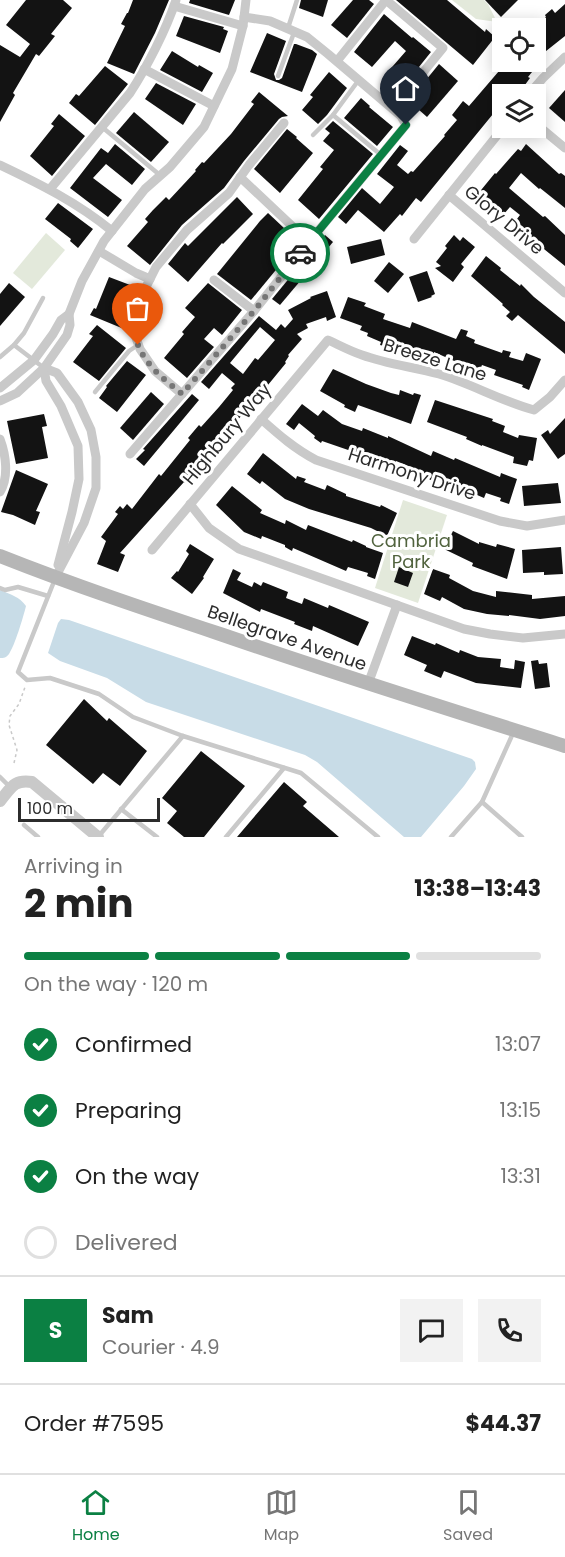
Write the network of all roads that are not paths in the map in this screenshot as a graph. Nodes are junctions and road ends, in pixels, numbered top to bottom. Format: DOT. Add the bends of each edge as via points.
graph roads {
  1 [pos="246,0"];
  2 [pos="297,0"];
  3 [pos="175,3"];
  4 [pos="244,21"];
  5 [pos="292,29"];
  6 [pos="565,57"];
  7 [pos="337,61"];
  8 [pos="144,69"];
  9 [pos="278,76"];
  10 [pos="359,80"];
  11 [pos="538,84"];
  12 [pos="214,106"];
  13 [pos="393,109"];
  14 [pos="333,115"];
  15 [pos="284,123"];
  16 [pos="102,127"];
  17 [pos="546,132"];
  18 [pos="313,135"];
  19 [pos="495,138"];
  20 [pos="565,148"];
  21 [pos="381,155"];
  22 [pos="0,165"];
  23 [pos="161,176"];
  24 [pos="240,177"];
  25 [pos="50,189"];
  26 [pos="449,195"];
  27 [pos="112,231"];
  28 [pos="414,239"];
  29 [pos="309,242"];
  30 [pos="99,251"];
  31 [pos="150,279"];
  32 [pos="214,280"];
  33 [pos="565,293"];
  34 [pos="44,298"];
  35 [pos="254,311"];
  36 [pos="69,314"];
  37 [pos="328,340"];
  38 [pos="14,345"];
  39 [pos="138,345"];
  40 [pos="0,357"];
  41 [pos="33,360"];
  42 [pos="44,368"];
  43 [pos="565,380"];
  44 [pos="0,388"];
  45 [pos="95,392"];
  46 [pos="182,394"];
  47 [pos="0,402"];
  48 [pos="261,419"];
  49 [pos="0,439"];
  50 [pos="94,447"];
  51 [pos="78,448"];
  52 [pos="130,454"];
  53 [pos="0,492"];
  54 [pos="190,504"];
  55 [pos="565,520"];
  56 [pos="152,550"];
  57 [pos="0,556"];
  58 [pos="55,578"];
  59 [pos="0,588"];
  60 [pos="48,596"];
  61 [pos="397,605"];
  62 [pos="565,634"];
  63 [pos="368,684"];
  64 [pos="515,729"];
  65 [pos="183,736"];
  66 [pos="565,746"];
  67 [pos="284,768"];
  68 [pos="0,777"];
  69 [pos="10,788"];
  70 [pos="0,801"];
  71 [pos="483,802"];
  72 [pos="122,808"];
  73 [pos="24,825"];
  74 [pos="38,837"];
  75 [pos="98,837"];
  76 [pos="157,837"];
  77 [pos="226,837"];
  78 [pos="378,837"];
  79 [pos="451,837"];
  80 [pos="522,837"];
  1 -- 4 [label="street"];
  2 -- 5 [label="lane"];
  3 -- 4 [label="street"];
  3 -- 8 [label="street"];
  4 -- 5 [label="street" via="270,21"];
  4 -- 12 [label="street" via="232,69"];
  5 -- 7 [label="street"];
  5 -- 9 [label="lane"];
  6 -- 11 [label="street"];
  7 -- 10 [label="street"];
  7 -- 13 [label="street" via="386,0 443,48"];
  8 -- 12 [label="street"];
  8 -- 16 [label="street"];
  10 -- 13 [label="street"];
  10 -- 14 [label="lane"];
  12 -- 23 [label="street" via="204,127"];
  13 -- 21 [label="street" via="406,125"];
  14 -- 18 [label="lane"];
  14 -- 21 [label="lane"];
  15 -- 24 [label="street"];
  16 -- 23 [label="lane"];
  16 -- 25 [label="street"];
  17 -- 20 [label="street"];
  19 -- 26 [label="street"];
  21 -- 29 [label="street"];
  22 -- 25 [label="street"];
  23 -- 27 [label="street" via="145,189"];
  24 -- 29 [label="street"];
  24 -- 31 [label="street" via="229,193 187,230"];
  25 -- 27 [label="street"];
  26 -- 28 [label="street"];
  26 -- 33 [label="street, Glory Drive"];
  27 -- 30 [label="street"];
  29 -- 35 [label="street"];
  30 -- 31 [label="street"];
  30 -- 36 [label="street"];
  31 -- 39 [label="street" via="135,317"];
  32 -- 35 [label="street"];
  34 -- 38 [label="lane"];
  35 -- 46 [label="street"];
  36 -- 41 [label="street"];
  36 -- 42 [label="street" via="67,335"];
  37 -- 43 [label="street, Breeze Lane" via="361,355 438,374 534,410"];
  37 -- 48 [label="street, Highbury Way"];
  38 -- 40 [label="lane"];
  38 -- 41 [label="lane"];
  39 -- 45 [label="lane"];
  39 -- 46 [label="street" via="155,371"];
  41 -- 42 [label="lane"];
  41 -- 44 [label="street"];
  42 -- 47 [label="street" via="17,393"];
  42 -- 50 [label="street" via="57,373 78,402"];
  42 -- 51 [label="street" via="46,381"];
  46 -- 52 [label="street"];
  48 -- 54 [label="street, Highbury Way"];
  48 -- 55 [label="street, Harmony Drive" via="299,451 327,464 500,521 527,525"];
  49 -- 53 [label="street" via="6,468"];
  50 -- 51 [label="street"];
  50 -- 58 [label="street" via="96,488 84,523"];
  51 -- 58 [label="street" via="79,479"];
  54 -- 56 [label="street, Highbury Way"];
  54 -- 61 [label="street" via="209,528 239,549"];
  57 -- 58 [label="main road, Bellegrave Avenue"];
  58 -- 60 [label="lane"];
  58 -- 63 [label="main road, Bellegrave Avenue"];
  59 -- 60 [label="lane" via="18,587"];
  60 -- 65 [label="lane" via="18,672 27,680 50,678 99,694 133,717"];
  61 -- 62 [label="street" via="490,634 523,638"];
  61 -- 63 [label="street"];
  63 -- 64 [label="main road, Bellegrave Avenue"];
  64 -- 66 [label="main road, Bellegrave Avenue"];
  64 -- 71 [label="lane"];
  65 -- 67 [label="lane"];
  65 -- 72 [label="lane"];
  67 -- 77 [label="lane"];
  67 -- 78 [label="lane" via="301,773"];
  68 -- 69 [label="lane"];
  69 -- 70 [label="street"];
  69 -- 75 [label="street" via="15,783 33,782"];
  71 -- 79 [label="lane"];
  71 -- 80 [label="lane"];
  72 -- 75 [label="lane"];
  72 -- 76 [label="lane"];
  73 -- 74 [label="lane"];
}
